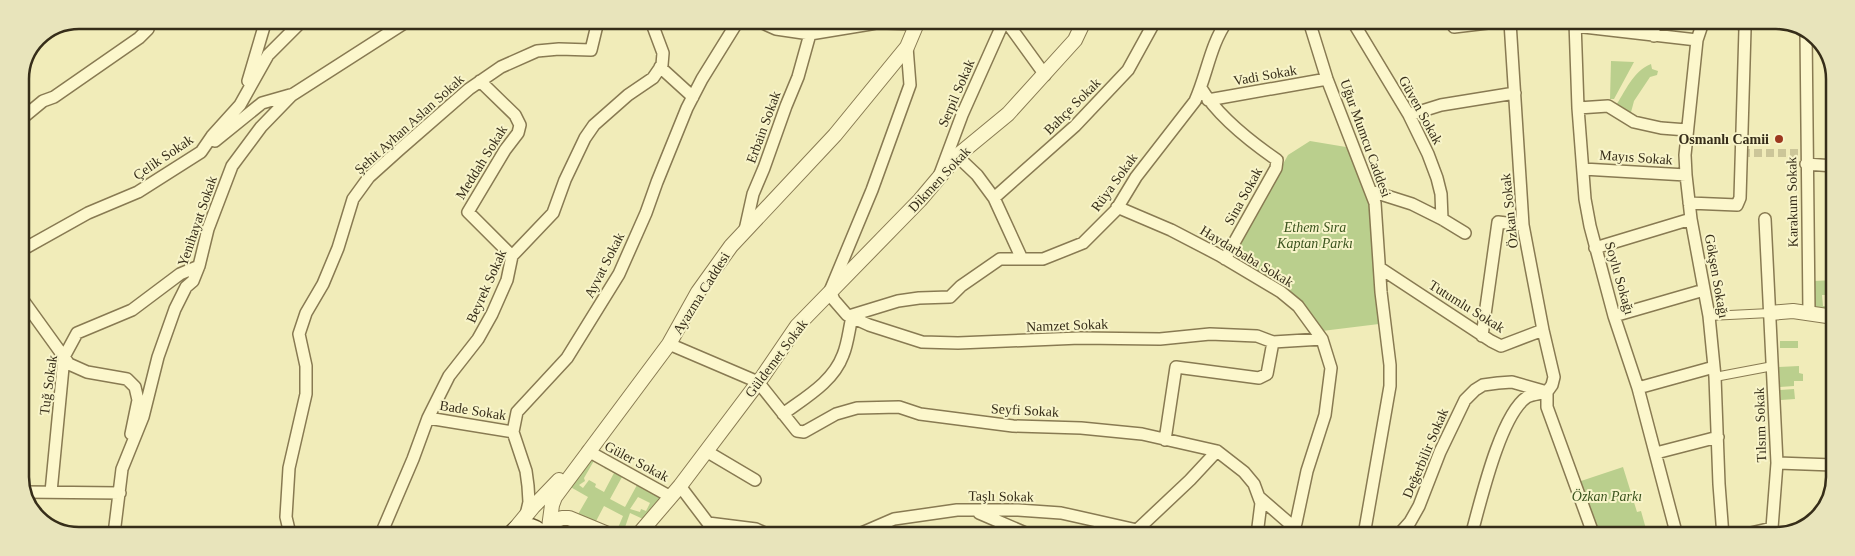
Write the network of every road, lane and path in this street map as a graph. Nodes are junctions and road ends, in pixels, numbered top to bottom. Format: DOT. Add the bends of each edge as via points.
graph roads {
  1 [pos="148,29"];
  2 [pos="263,29"];
  3 [pos="294,29"];
  4 [pos="396,29"];
  5 [pos="596,29"];
  6 [pos="654,29"];
  7 [pos="733,29"];
  8 [pos="782,29"];
  9 [pos="839,29"];
  10 [pos="915,29"];
  11 [pos="1001,29"];
  12 [pos="1011,29"];
  13 [pos="1080,29"];
  14 [pos="1151,29"];
  15 [pos="1223,29"];
  16 [pos="1311,29"];
  17 [pos="1357,29"];
  18 [pos="1510,29"];
  19 [pos="1575,29"];
  20 [pos="1608,29"];
  21 [pos="1654,29"];
  22 [pos="1701,29"];
  23 [pos="1745,29"];
  24 [pos="810,34"];
  25 [pos="1654,36"];
  26 [pos="1806,39"];
  27 [pos="1697,40"];
  28 [pos="907,47"];
  29 [pos="660,67"];
  30 [pos="1045,75"];
  31 [pos="1327,79"];
  32 [pos="480,81"];
  33 [pos="1201,88"];
  34 [pos="1515,93"];
  35 [pos="292,95"];
  36 [pos="693,97"];
  37 [pos="1208,100"];
  38 [pos="240,105"];
  39 [pos="1578,108"];
  40 [pos="29,113"];
  41 [pos="1408,115"];
  42 [pos="1687,130"];
  43 [pos="202,152"];
  44 [pos="957,156"];
  45 [pos="1806,164"];
  46 [pos="1826,165"];
  47 [pos="1583,169"];
  48 [pos="1686,176"];
  49 [pos="938,177"];
  50 [pos="1371,191"];
  51 [pos="994,198"];
  52 [pos="1689,203"];
  53 [pos="1117,207"];
  54 [pos="1691,218"];
  55 [pos="1442,219"];
  56 [pos="1765,219"];
  57 [pos="1523,225"];
  58 [pos="745,230"];
  59 [pos="1465,233"];
  60 [pos="29,246"];
  61 [pos="1595,248"];
  62 [pos="512,256"];
  63 [pos="1022,259"];
  64 [pos="1226,259"];
  65 [pos="199,266"];
  66 [pos="1380,268"];
  67 [pos="1704,290"];
  68 [pos="830,291"];
  69 [pos="29,308"];
  70 [pos="1770,312"];
  71 [pos="1809,313"];
  72 [pos="1826,315"];
  73 [pos="850,316"];
  74 [pos="1614,316"];
  75 [pos="1709,316"];
  76 [pos="1543,330"];
  77 [pos="1482,336"];
  78 [pos="1322,339"];
  79 [pos="1273,342"];
  80 [pos="669,344"];
  81 [pos="64,357"];
  82 [pos="1773,366"];
  83 [pos="1715,372"];
  84 [pos="758,382"];
  85 [pos="1638,388"];
  86 [pos="1547,392"];
  87 [pos="783,414"];
  88 [pos="428,418"];
  89 [pos="513,432"];
  90 [pos="1718,437"];
  91 [pos="1165,440"];
  92 [pos="706,451"];
  93 [pos="1217,451"];
  94 [pos="588,452"];
  95 [pos="1656,453"];
  96 [pos="1776,463"];
  97 [pos="1826,465"];
  98 [pos="122,469"];
  99 [pos="756,480"];
  100 [pos="680,486"];
  101 [pos="32,492"];
  102 [pos="51,492"];
  103 [pos="120,493"];
  104 [pos="671,497"];
  105 [pos="1259,497"];
  106 [pos="975,511"];
  107 [pos="526,515"];
  108 [pos="708,523"];
  109 [pos="115,527"];
  110 [pos="288,527"];
  111 [pos="384,527"];
  112 [pos="516,527"];
  113 [pos="549,527"];
  114 [pos="552,527"];
  115 [pos="591,527"];
  116 [pos="645,527"];
  117 [pos="710,527"];
  118 [pos="740,527"];
  119 [pos="876,527"];
  120 [pos="1012,527"];
  121 [pos="1117,527"];
  122 [pos="1147,527"];
  123 [pos="1258,527"];
  124 [pos="1366,527"];
  125 [pos="1406,527"];
  126 [pos="1474,527"];
  127 [pos="1591,527"];
  128 [pos="1675,527"];
  129 [pos="1722,527"];
  130 [pos="1773,527"];
  1 -- 40 [label="street"];
  2 -- 38 [label="street"];
  3 -- 38 [label="street, Çelik Sokak" via="268,54"];
  4 -- 35 [label="street, Yenihayat Sokak"];
  5 -- 32 [label="street, Şehit Ayhan Aslan Sokak" via="591,50 537,51 501,67"];
  6 -- 29 [label="street" via="663,52"];
  7 -- 36 [label="street, Ayvat Sokak"];
  8 -- 24 [label="street"];
  9 -- 24 [label="street"];
  10 -- 28 [label="street, Ayazma Caddesi"];
  11 -- 49 [label="street, Serpil Sokak"];
  12 -- 30 [label="street"];
  13 -- 30 [label="street, Dikmen Sokak" via="1075,40"];
  14 -- 51 [label="street, Bahçe Sokak" via="1128,70 1075,126"];
  15 -- 33 [label="street, Rüya Sokak"];
  16 -- 31 [label="street, Uğur Mumcu Caddesi"];
  17 -- 41 [label="street, Güven Sokak"];
  18 -- 34 [label="street, Özkan Sokak"];
  19 -- 39 [label="street, Soylu Sokağı"];
  20 -- 25 [label="street"];
  21 -- 25 [label="street"];
  22 -- 27 [label="street, Gökşen Sokağı"];
  23 -- 52 [label="street" via="1740,198 1737,205"];
  24 -- 58 [label="street, Erbain Sokak" via="798,77 753,194"];
  25 -- 27 [label="street"];
  26 -- 45 [label="street, Karakum Sokak"];
  27 -- 42 [label="street, Gökşen Sokağı"];
  28 -- 58 [label="street, Ayazma Caddesi" via="835,135"];
  28 -- 68 [label="street, Güldemet Sokak" via="910,85 872,190"];
  29 -- 36 [label="street"];
  29 -- 62 [label="street, Beyrek Sokak" via="653,78 594,125 565,180 553,213"];
  30 -- 44 [label="street, Dikmen Sokak" via="1008,114"];
  31 -- 37 [label="street, Vadi Sokak"];
  31 -- 50 [label="street, Uğur Mumcu Caddesi"];
  32 -- 62 [label="street, Meddah Sokak" via="515,115 520,125 468,212"];
  32 -- 110 [label="street, Şehit Ayhan Aslan Sokak" via="369,177 353,198 338,248 299,334 306,366 306,394 289,468"];
  33 -- 37 [label="street, Sina Sokak"];
  33 -- 53 [label="street, Rüya Sokak" via="1195,101"];
  34 -- 41 [label="street" via="1441,105"];
  34 -- 57 [label="street, Özkan Sokak"];
  35 -- 43 [label="street" via="262,103"];
  35 -- 65 [label="street, Yenihayat Sokak" via="260,127 232,166 208,229"];
  36 -- 89 [label="street, Ayvat Sokak" via="619,274 567,358 517,412"];
  37 -- 64 [label="street, Sina Sokak" via="1242,133 1277,160 1276,168"];
  38 -- 43 [label="street, Çelik Sokak"];
  39 -- 42 [label="street" via="1608,106 1634,122"];
  39 -- 47 [label="street, Soylu Sokağı"];
  41 -- 55 [label="street, Güven Sokak" via="1437,178"];
  42 -- 48 [label="street, Gökşen Sokağı"];
  43 -- 60 [label="street, Çelik Sokak" via="138,192 88,213"];
  44 -- 49 [label="street, Dikmen Sokak"];
  44 -- 51 [label="street"];
  45 -- 46 [label="street"];
  45 -- 71 [label="street, Karakum Sokak"];
  47 -- 48 [label="street, Mayıs Sokak"];
  47 -- 61 [label="street, Soylu Sokağı" via="1585,199"];
  48 -- 52 [label="street, Gökşen Sokağı"];
  49 -- 68 [label="street, Dikmen Sokak" via="920,200"];
  50 -- 55 [label="street" via="1412,204"];
  50 -- 66 [label="street, Uğur Mumcu Caddesi" via="1375,203"];
  51 -- 63 [label="street"];
  52 -- 54 [label="street, Gökşen Sokağı"];
  53 -- 63 [label="street, Rüya Sokak" via="1084,243 1043,259"];
  53 -- 64 [label="street, Haydarbaba Sokak"];
  54 -- 61 [label="street"];
  54 -- 67 [label="street, Gökşen Sokağı"];
  55 -- 59 [label="street"];
  56 -- 70 [label="street, Tılsım Sokak"];
  57 -- 76 [label="street, Özkan Sokak"];
  57 -- 77 [label="street" via="1498,222"];
  58 -- 80 [label="street, Ayazma Caddesi" via="703,285"];
  61 -- 74 [label="street, Soylu Sokağı"];
  62 -- 88 [label="street, Beyrek Sokak" via="507,280 492,314 478,339 449,376"];
  63 -- 73 [label="street, Rüya Sokak" via="1000,259 950,297 898,301"];
  64 -- 78 [label="street, Haydarbaba Sokak" via="1298,306"];
  65 -- 81 [label="street, Tuğ Sokak" via="180,274 132,310 77,333"];
  65 -- 98 [label="street, Yenihayat Sokak" via="175,309 158,356 143,417"];
  66 -- 77 [label="street, Tutumlu Sokak"];
  66 -- 124 [label="street, Uğur Mumcu Caddesi" via="1390,386"];
  67 -- 74 [label="street"];
  67 -- 75 [label="street, Gökşen Sokağı"];
  68 -- 73 [label="street, Namzet Sokak"];
  68 -- 84 [label="street, Güldemet Sokak" via="797,326"];
  69 -- 81 [label="street"];
  70 -- 71 [label="street"];
  70 -- 75 [label="street"];
  70 -- 82 [label="street, Tılsım Sokak"];
  71 -- 72 [label="street"];
  73 -- 79 [label="street, Namzet Sokak" via="922,342 1160,339 1210,334 1257,336"];
  73 -- 87 [label="street" via="844,353 836,371"];
  74 -- 85 [label="street, Soylu Sokağı"];
  75 -- 83 [label="street, Gökşen Sokağı"];
  76 -- 77 [label="street, Tutumlu Sokak" via="1501,346"];
  76 -- 86 [label="street, Özkan Sokak" via="1554,377"];
  78 -- 79 [label="street, Namzet Sokak"];
  78 -- 105 [label="street, Haydarbaba Sokak" via="1331,368 1325,415 1307,471 1296,523 1289,523"];
  79 -- 91 [label="street" via="1267,374 1259,378 1176,367"];
  80 -- 84 [label="street"];
  80 -- 94 [label="street, Ayazma Caddesi"];
  81 -- 98 [label="street" via="70,364 87,372 127,379 135,386 138,400"];
  81 -- 102 [label="street, Tuğ Sokak"];
  82 -- 83 [label="street"];
  82 -- 96 [label="street, Tılsım Sokak"];
  83 -- 85 [label="street"];
  83 -- 90 [label="street, Gökşen Sokağı"];
  84 -- 87 [label="street, Seyfi Sokak"];
  84 -- 92 [label="street, Güldemet Sokak"];
  85 -- 95 [label="street, Soylu Sokağı"];
  86 -- 125 [label="street, Değerbilir Sokak" via="1512,382 1483,385 1475,390 1465,400 1455,419 1419,506"];
  86 -- 126 [label="street" via="1528,397 1518,405 1497,444"];
  86 -- 127 [label="street" via="1547,407"];
  87 -- 91 [label="street, Seyfi Sokak" via="797,431 804,432 836,414 857,408 899,407 920,414 995,424 1081,428 1142,434"];
  88 -- 89 [label="street, Bade Sokak"];
  88 -- 111 [label="street, Beyrek Sokak"];
  89 -- 107 [label="street" via="526,471 529,502"];
  90 -- 95 [label="street"];
  90 -- 129 [label="street, Gökşen Sokağı"];
  91 -- 93 [label="street, Seyfi Sokak"];
  92 -- 99 [label="street"];
  92 -- 100 [label="street, Güldemet Sokak"];
  93 -- 105 [label="street, Seyfi Sokak" via="1244,472"];
  93 -- 122 [label="street"];
  94 -- 104 [label="street, Güler Sokak"];
  94 -- 107 [label="street"];
  94 -- 113 [label="street, Ayazma Caddesi" via="555,497"];
  95 -- 128 [label="street, Soylu Sokağı"];
  96 -- 97 [label="street"];
  96 -- 130 [label="street, Tılsım Sokak"];
  98 -- 103 [label="street, Yenihayat Sokak"];
  100 -- 104 [label="street, Güldemet Sokak"];
  100 -- 108 [label="street"];
  101 -- 102 [label="street"];
  102 -- 103 [label="street"];
  103 -- 109 [label="street, Yenihayat Sokak"];
  104 -- 116 [label="street, Güldemet Sokak"];
  105 -- 123 [label="street"];
  106 -- 119 [label="street, Taşlı Sokak" via="957,510 894,519"];
  106 -- 120 [label="street"];
  106 -- 121 [label="street, Taşlı Sokak" via="1062,513"];
  107 -- 112 [label="street"];
  108 -- 117 [label="street"];
  108 -- 118 [label="street"];
  114 -- 115 [label="street" via="562,518 569,518"];
}
